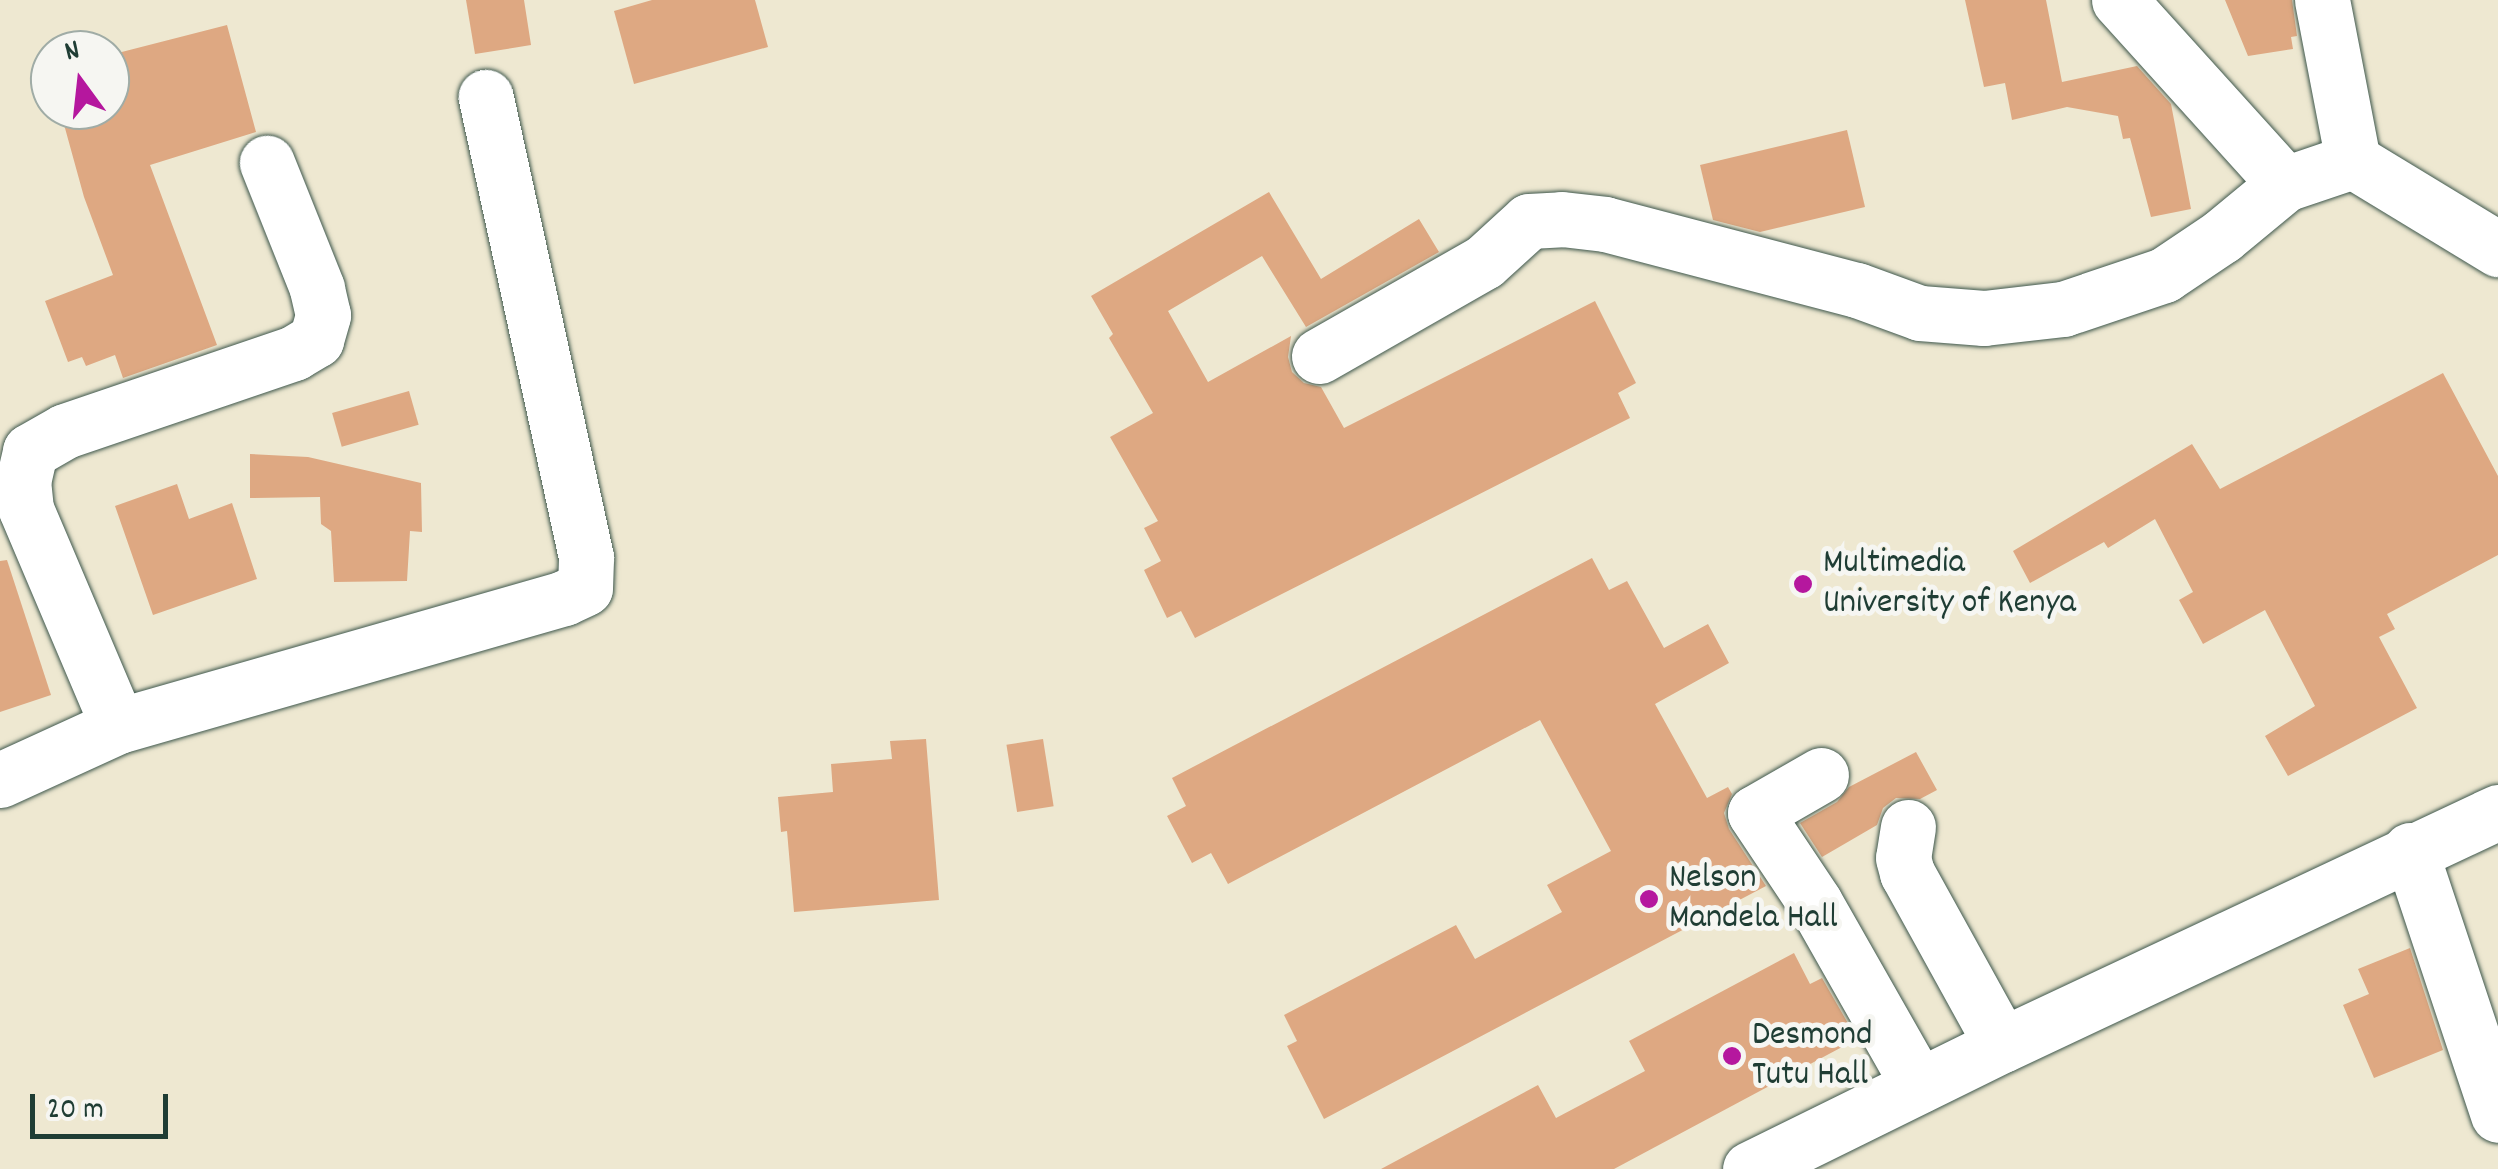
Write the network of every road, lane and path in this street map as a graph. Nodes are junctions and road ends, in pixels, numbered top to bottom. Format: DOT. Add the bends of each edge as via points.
graph roads {
  1 [pos="2119,0"];
  2 [pos="2322,0"];
  3 [pos="486,96"];
  4 [pos="2353,161"];
  5 [pos="267,163"];
  6 [pos="2285,184"];
  7 [pos="2497,247"];
  8 [pos="1320,356"];
  9 [pos="118,726"];
  10 [pos="1821,774"];
  11 [pos="0,780"];
  12 [pos="2498,812"];
  13 [pos="1908,827"];
  14 [pos="2410,850"];
  15 [pos="2002,1044"];
  16 [pos="1919,1086"];
  17 [pos="2498,1115"];
  18 [pos="1750,1169"];
  1 -- 6 [label="street"];
  2 -- 4 [label="street"];
  3 -- 9 [label="street" via="586,557 585,588"];
  4 -- 6 [label="street"];
  4 -- 7 [label="street"];
  5 -- 9 [label="street" via="317,288 323,315 316,340 65,431 30,451 22,482 26,510"];
  6 -- 8 [label="street" via="2164,275 2064,309 1984,318 1920,312 1605,224 1528,222 1484,262"];
  9 -- 11 [label="street"];
  10 -- 16 [label="street" via="1754,813 1815,903"];
  12 -- 14 [label="street"];
  13 -- 15 [label="street" via="1906,873"];
  14 -- 15 [label="street"];
  14 -- 17 [label="street"];
  15 -- 16 [label="street"];
  16 -- 18 [label="street"];
}
